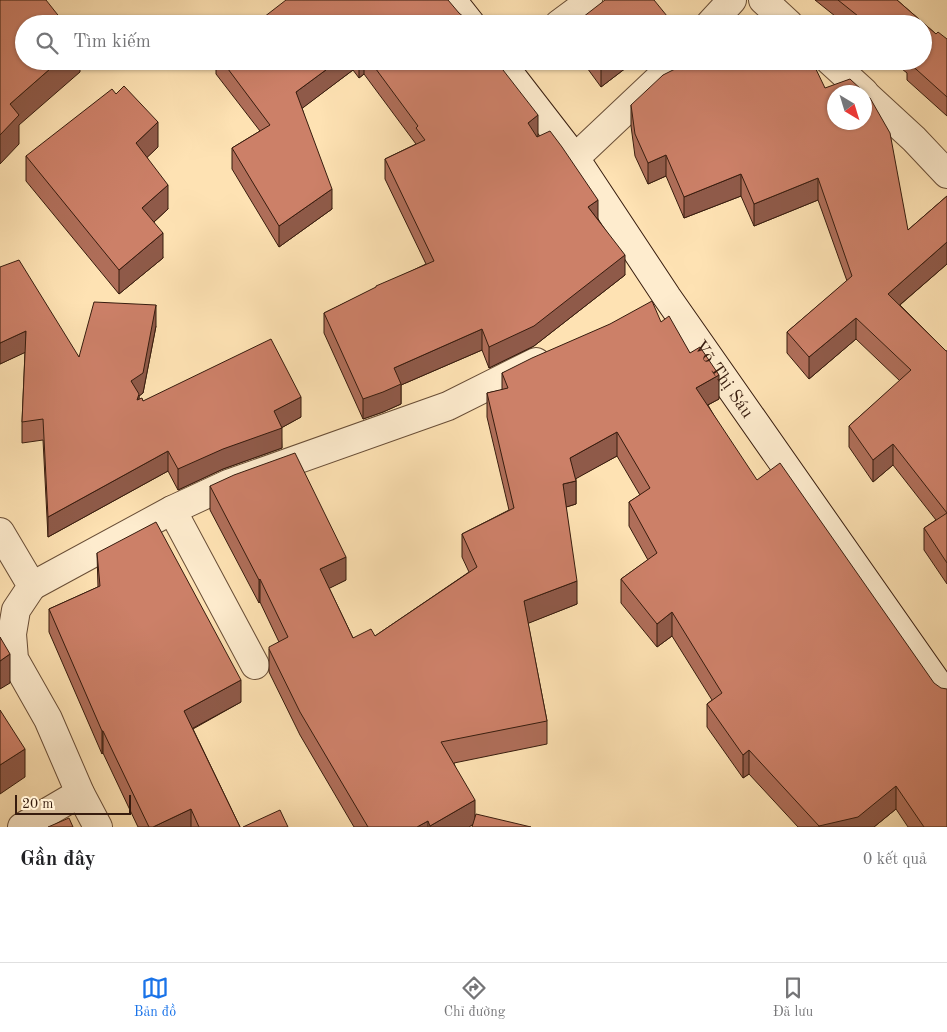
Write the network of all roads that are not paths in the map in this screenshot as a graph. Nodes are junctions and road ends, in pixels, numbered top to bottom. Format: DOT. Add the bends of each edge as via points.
graph roads {
  1 [pos="452,0"];
  2 [pos="588,0"];
  3 [pos="732,0"];
  4 [pos="763,0"];
  5 [pos="463,15"];
  6 [pos="571,15"];
  7 [pos="718,15"];
  8 [pos="779,15"];
  9 [pos="509,70"];
  10 [pos="668,70"];
  11 [pos="840,70"];
  12 [pos="856,85"];
  13 [pos="872,100"];
  14 [pos="575,158"];
  15 [pos="947,174"];
  16 [pos="667,296"];
  17 [pos="643,310"];
  18 [pos="560,352"];
  19 [pos="172,510"];
  20 [pos="0,532"];
  21 [pos="32,586"];
  22 [pos="255,665"];
  23 [pos="946,693"];
  24 [pos="80,792"];
  25 [pos="22,827"];
  26 [pos="98,827"];
  1 -- 5 [label="street"];
  2 -- 6 [label="street"];
  3 -- 7 [label="street"];
  4 -- 8 [label="street"];
  9 -- 14 [label="street, Võ Thị Sáu"];
  10 -- 14 [label="street"];
  11 -- 12 [label="street"];
  13 -- 15 [label="street"];
  14 -- 16 [label="street, Võ Thị Sáu"];
  16 -- 17 [label="street"];
  16 -- 23 [label="street, Võ Thị Sáu"];
  18 -- 19 [label="street" via="448,406 228,484"];
  19 -- 21 [label="street"];
  19 -- 22 [label="street"];
  20 -- 21 [label="street"];
  21 -- 24 [label="street" via="16,610 12,634 14,658 48,720"];
  24 -- 25 [label="street"];
  24 -- 26 [label="street"];
}
